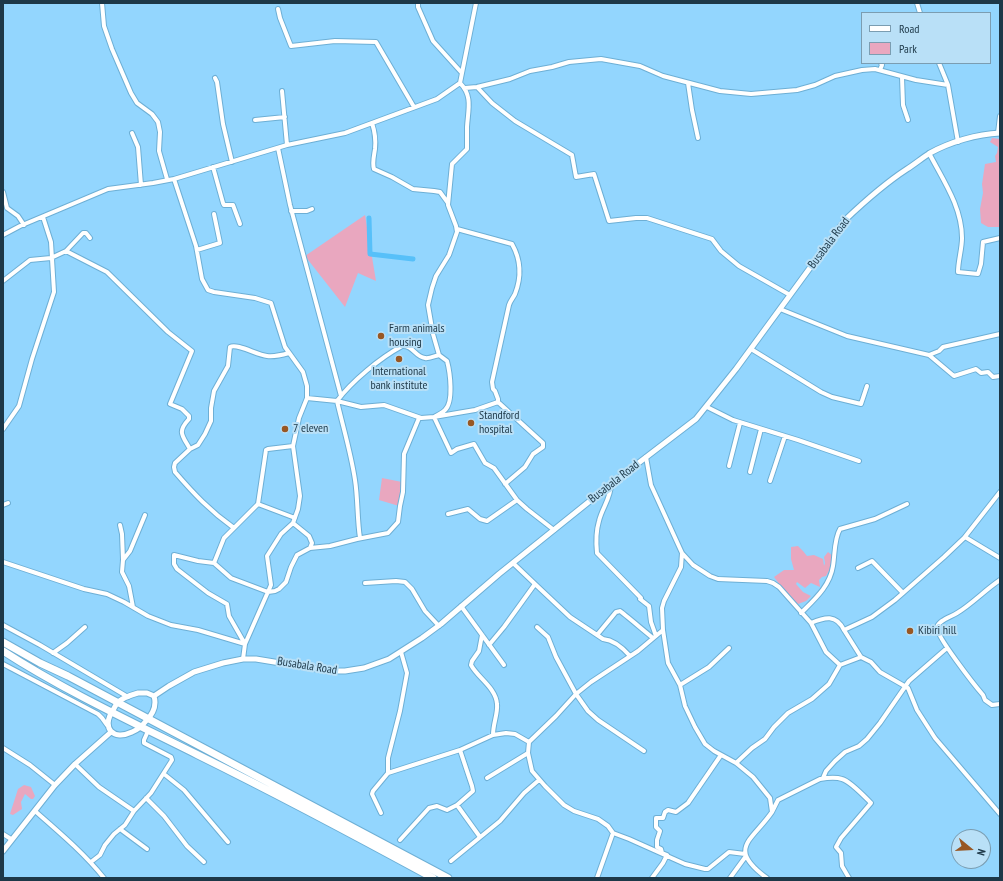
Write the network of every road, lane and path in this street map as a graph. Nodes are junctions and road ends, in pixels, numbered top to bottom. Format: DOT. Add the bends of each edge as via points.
graph roads {
  1 [pos="102,3"];
  2 [pos="418,3"];
  3 [pos="476,3"];
  4 [pos="278,9"];
  5 [pos="882,64"];
  6 [pos="939,64"];
  7 [pos="880,70"];
  8 [pos="461,72"];
  9 [pos="902,77"];
  10 [pos="215,78"];
  11 [pos="460,83"];
  12 [pos="688,83"];
  13 [pos="948,86"];
  14 [pos="477,87"];
  15 [pos="465,88"];
  16 [pos="282,91"];
  17 [pos="414,107"];
  18 [pos="1000,116"];
  19 [pos="284,117"];
  20 [pos="255,120"];
  21 [pos="908,120"];
  22 [pos="372,123"];
  23 [pos="132,133"];
  24 [pos="999,133"];
  25 [pos="698,138"];
  26 [pos="958,142"];
  27 [pos="287,145"];
  28 [pos="278,148"];
  29 [pos="929,153"];
  30 [pos="232,162"];
  31 [pos="213,167"];
  32 [pos="174,179"];
  33 [pos="167,180"];
  34 [pos="141,185"];
  35 [pos="3,192"];
  36 [pos="448,203"];
  37 [pos="312,209"];
  38 [pos="291,211"];
  39 [pos="214,214"];
  40 [pos="43,217"];
  41 [pos="240,224"];
  42 [pos="24,225"];
  43 [pos="457,229"];
  44 [pos="3,235"];
  45 [pos="90,238"];
  46 [pos="1000,238"];
  47 [pos="196,250"];
  48 [pos="66,251"];
  49 [pos="51,258"];
  50 [pos="3,281"];
  51 [pos="790,295"];
  52 [pos="780,309"];
  53 [pos="1000,334"];
  54 [pos="751,349"];
  55 [pos="289,353"];
  56 [pos="439,355"];
  57 [pos="929,355"];
  58 [pos="1000,376"];
  59 [pos="867,386"];
  60 [pos="341,396"];
  61 [pos="307,398"];
  62 [pos="337,401"];
  63 [pos="498,402"];
  64 [pos="707,407"];
  65 [pos="434,417"];
  66 [pos="419,418"];
  67 [pos="740,423"];
  68 [pos="3,429"];
  69 [pos="761,429"];
  70 [pos="785,436"];
  71 [pos="293,446"];
  72 [pos="190,449"];
  73 [pos="646,458"];
  74 [pos="859,461"];
  75 [pos="729,466"];
  76 [pos="750,472"];
  77 [pos="770,481"];
  78 [pos="505,484"];
  79 [pos="611,484"];
  80 [pos="1000,492"];
  81 [pos="517,500"];
  82 [pos="8,503"];
  83 [pos="258,504"];
  84 [pos="907,504"];
  85 [pos="3,505"];
  86 [pos="448,514"];
  87 [pos="145,515"];
  88 [pos="294,521"];
  89 [pos="120,525"];
  90 [pos="234,528"];
  91 [pos="554,530"];
  92 [pos="965,537"];
  93 [pos="360,538"];
  94 [pos="310,548"];
  95 [pos="682,553"];
  96 [pos="1000,558"];
  97 [pos="123,560"];
  98 [pos="3,562"];
  99 [pos="513,562"];
  100 [pos="214,563"];
  101 [pos="858,568"];
  102 [pos="1000,580"];
  103 [pos="365,584"];
  104 [pos="534,584"];
  105 [pos="268,592"];
  106 [pos="903,592"];
  107 [pos="461,606"];
  108 [pos="133,607"];
  109 [pos="801,613"];
  110 [pos="811,623"];
  111 [pos="3,625"];
  112 [pos="439,626"];
  113 [pos="85,627"];
  114 [pos="537,627"];
  115 [pos="663,630"];
  116 [pos="844,630"];
  117 [pos="482,635"];
  118 [pos="597,635"];
  119 [pos="655,637"];
  120 [pos="3,642"];
  121 [pos="246,644"];
  122 [pos="489,645"];
  123 [pos="729,648"];
  124 [pos="947,648"];
  125 [pos="3,651"];
  126 [pos="401,652"];
  127 [pos="53,653"];
  128 [pos="630,656"];
  129 [pos="861,657"];
  130 [pos="243,660"];
  131 [pos="3,664"];
  132 [pos="840,665"];
  133 [pos="504,666"];
  134 [pos="680,685"];
  135 [pos="905,686"];
  136 [pos="576,694"];
  137 [pos="128,696"];
  138 [pos="154,696"];
  139 [pos="118,702"];
  140 [pos="1000,704"];
  141 [pos="112,712"];
  142 [pos="149,718"];
  143 [pos="107,726"];
  144 [pos="140,727"];
  145 [pos="148,730"];
  146 [pos="111,732"];
  147 [pos="493,735"];
  148 [pos="529,742"];
  149 [pos="3,748"];
  150 [pos="460,750"];
  151 [pos="644,751"];
  152 [pos="528,753"];
  153 [pos="721,755"];
  154 [pos="736,763"];
  155 [pos="75,764"];
  156 [pos="388,773"];
  157 [pos="164,774"];
  158 [pos="487,778"];
  159 [pos="823,778"];
  160 [pos="539,780"];
  161 [pos="55,785"];
  162 [pos="146,798"];
  163 [pos="770,798"];
  164 [pos="778,800"];
  165 [pos="457,805"];
  166 [pos="35,811"];
  167 [pos="134,811"];
  168 [pos="772,812"];
  169 [pos="381,813"];
  170 [pos="1000,814"];
  171 [pos="120,829"];
  172 [pos="613,833"];
  173 [pos="3,834"];
  174 [pos="480,837"];
  175 [pos="11,839"];
  176 [pos="400,840"];
  177 [pos="228,842"];
  178 [pos="147,848"];
  179 [pos="3,851"];
  180 [pos="667,855"];
  181 [pos="745,855"];
  182 [pos="451,861"];
  183 [pos="91,862"];
  184 [pos="204,862"];
  185 [pos="104,878"];
  186 [pos="434,878"];
  187 [pos="448,878"];
  188 [pos="597,878"];
  189 [pos="652,878"];
  190 [pos="730,878"];
  191 [pos="767,878"];
  192 [pos="849,878"];
  1 -- 33 [label="street" via="104,26 131,93 137,103 158,122 160,151"];
  2 -- 8 [label="street" via="433,41"];
  3 -- 8 [label="street"];
  4 -- 17 [label="street" via="292,46 334,41 376,42"];
  5 -- 7 [label="street"];
  6 -- 13 [label="street"];
  7 -- 9 [label="street"];
  7 -- 12 [label="street" via="862,70 836,76 797,90 751,94 720,91"];
  8 -- 11 [label="street"];
  9 -- 13 [label="street"];
  9 -- 21 [label="street" via="903,105"];
  10 -- 30 [label="street"];
  11 -- 15 [label="street"];
  11 -- 17 [label="street" via="437,99"];
  12 -- 14 [label="street" via="640,66 595,59 572,61"];
  12 -- 25 [label="street"];
  13 -- 26 [label="street"];
  14 -- 15 [label="street"];
  14 -- 51 [label="street" via="515,121 572,155 576,177 594,174 609,221 647,218 712,239 721,251 739,266"];
  15 -- 36 [label="street" via="470,105 467,148 452,164"];
  16 -- 19 [label="street"];
  17 -- 22 [label="street"];
  18 -- 24 [label="street"];
  19 -- 20 [label="street"];
  19 -- 27 [label="street"];
  22 -- 27 [label="street"];
  22 -- 36 [label="street" via="375,136 375,170 413,189 440,192"];
  23 -- 34 [label="street" via="138,147"];
  24 -- 26 [label="street, Busabala Road"];
  26 -- 29 [label="street, Busabala Road"];
  27 -- 28 [label="street"];
  28 -- 30 [label="street"];
  28 -- 38 [label="street"];
  29 -- 46 [label="street" via="959,216 962,237 958,272 978,274 983,242"];
  29 -- 51 [label="street, Busabala Road" via="884,184 845,220"];
  30 -- 31 [label="street"];
  31 -- 32 [label="street"];
  31 -- 41 [label="street" via="223,203 233,206"];
  32 -- 33 [label="street"];
  32 -- 47 [label="street"];
  33 -- 34 [label="street"];
  34 -- 40 [label="street" via="108,189"];
  35 -- 42 [label="street" via="7,208 18,216"];
  36 -- 43 [label="street"];
  37 -- 38 [label="street"];
  38 -- 60 [label="street"];
  39 -- 47 [label="street" via="220,243"];
  40 -- 42 [label="street"];
  40 -- 49 [label="street" via="51,242"];
  42 -- 44 [label="street"];
  43 -- 56 [label="street" via="449,255 436,276 429,301 428,311"];
  43 -- 63 [label="street" via="512,244 517,254 520,281 509,305 492,382"];
  45 -- 48 [label="street" via="83,233"];
  47 -- 55 [label="street" via="202,279 208,290 271,303"];
  48 -- 49 [label="street"];
  48 -- 72 [label="street" via="107,272 168,332 192,351 170,404 182,409 189,416 190,419 182,428 181,434"];
  49 -- 50 [label="street" via="30,260"];
  49 -- 68 [label="street" via="54,292 19,406"];
  51 -- 52 [label="street, Busabala Road"];
  52 -- 54 [label="street, Busabala Road"];
  52 -- 57 [label="street" via="847,336"];
  53 -- 57 [label="street" via="943,347"];
  54 -- 59 [label="street" via="832,397 861,404"];
  54 -- 64 [label="street, Busabala Road"];
  55 -- 61 [label="street" via="303,372"];
  55 -- 72 [label="street" via="267,356 254,354 235,345 230,347 228,364 214,391 211,422 203,440"];
  56 -- 60 [label="street" via="425,358 410,347 402,346 368,371"];
  56 -- 65 [label="street" via="447,361 451,387 447,407"];
  57 -- 58 [label="street" via="954,376 976,369 981,373 988,372 993,377"];
  60 -- 62 [label="street"];
  61 -- 62 [label="street"];
  61 -- 71 [label="street" via="299,418"];
  62 -- 66 [label="street" via="361,407 384,405"];
  62 -- 93 [label="street" via="355,478"];
  63 -- 65 [label="street" via="475,410"];
  63 -- 78 [label="street" via="543,443 543,447 533,454 525,467"];
  64 -- 67 [label="street"];
  64 -- 73 [label="street, Busabala Road" via="696,419"];
  65 -- 66 [label="street"];
  65 -- 78 [label="street" via="451,453 474,444 485,463 494,468"];
  66 -- 93 [label="street" via="404,454 404,485 398,522 388,533"];
  67 -- 69 [label="street"];
  67 -- 75 [label="street"];
  69 -- 70 [label="street"];
  69 -- 76 [label="street"];
  70 -- 74 [label="street"];
  70 -- 77 [label="street"];
  71 -- 83 [label="street" via="268,448 266,451"];
  71 -- 88 [label="street" via="300,496"];
  72 -- 90 [label="street" via="174,463 175,472 207,507"];
  73 -- 79 [label="street, Busabala Road"];
  73 -- 95 [label="street" via="651,485"];
  78 -- 81 [label="street"];
  79 -- 91 [label="street, Busabala Road"];
  79 -- 119 [label="street" via="610,494 599,520 597,553 649,606"];
  80 -- 92 [label="street"];
  81 -- 86 [label="street" via="487,521 480,519 468,509"];
  81 -- 91 [label="street"];
  82 -- 85 [label="street"];
  83 -- 88 [label="street"];
  83 -- 90 [label="street"];
  84 -- 109 [label="street" via="875,519 840,529 830,578 822,591"];
  87 -- 97 [label="street" via="130,551"];
  88 -- 94 [label="street" via="312,540"];
  88 -- 105 [label="street" via="281,534 267,556 271,581"];
  89 -- 97 [label="street"];
  90 -- 100 [label="street" via="222,542"];
  91 -- 99 [label="street, Busabala Road"];
  92 -- 96 [label="street"];
  92 -- 106 [label="street"];
  93 -- 94 [label="street"];
  94 -- 105 [label="street" via="297,555 286,582 275,591"];
  95 -- 109 [label="street" via="698,569 713,578 773,583"];
  95 -- 115 [label="street" via="678,574 663,604"];
  97 -- 108 [label="street" via="122,572 129,586"];
  98 -- 108 [label="street" via="107,594"];
  99 -- 104 [label="street"];
  99 -- 107 [label="street, Busabala Road"];
  100 -- 105 [label="street" via="231,578"];
  100 -- 121 [label="street" via="198,562 174,555 177,569 227,604 229,616"];
  101 -- 106 [label="street" via="872,561"];
  102 -- 124 [label="street" via="939,624 937,631"];
  103 -- 112 [label="street" via="405,582 412,589 424,611"];
  104 -- 118 [label="street" via="570,617"];
  104 -- 122 [label="street"];
  105 -- 121 [label="street"];
  106 -- 116 [label="street" via="872,617"];
  107 -- 112 [label="street, Busabala Road"];
  107 -- 117 [label="street"];
  108 -- 121 [label="street" via="171,625"];
  109 -- 110 [label="street"];
  110 -- 116 [label="street" via="822,618 831,618 839,622"];
  110 -- 132 [label="street" via="826,652"];
  111 -- 127 [label="street"];
  112 -- 126 [label="street, Busabala Road"];
  113 -- 127 [label="street"];
  114 -- 136 [label="street" via="548,637"];
  115 -- 119 [label="street"];
  115 -- 134 [label="street" via="668,663"];
  116 -- 129 [label="street"];
  117 -- 122 [label="street"];
  117 -- 147 [label="street" via="471,665 493,692 496,700"];
  118 -- 119 [label="street" via="616,612 620,612"];
  118 -- 128 [label="street" via="623,648"];
  119 -- 128 [label="street"];
  120 -- 139 [label="highway"];
  121 -- 130 [label="street"];
  122 -- 133 [label="street"];
  123 -- 134 [label="street" via="709,667"];
  124 -- 135 [label="street"];
  124 -- 140 [label="street" via="985,700 992,705"];
  125 -- 141 [label="highway" via="31,669"];
  126 -- 130 [label="street, Busabala Road" via="377,664 345,671 329,671 271,661"];
  126 -- 156 [label="street" via="407,673 388,758"];
  127 -- 137 [label="street"];
  128 -- 136 [label="street"];
  129 -- 132 [label="street"];
  129 -- 135 [label="street" via="880,672"];
  130 -- 138 [label="street, Busabala Road" via="194,672"];
  131 -- 143 [label="street" via="98,714"];
  132 -- 154 [label="street" via="829,684 812,699 788,713 766,739"];
  134 -- 153 [label="street" via="685,706 700,736 710,748"];
  135 -- 159 [label="street" via="867,739 838,758 829,766"];
  135 -- 170 [label="street" via="935,738"];
  136 -- 148 [label="street"];
  136 -- 151 [label="street" via="598,720"];
  137 -- 138 [label="street" via="147,692"];
  137 -- 139 [label="street"];
  138 -- 142 [label="street" via="156,702"];
  139 -- 141 [label="street"];
  139 -- 142 [label="highway"];
  141 -- 143 [label="street"];
  141 -- 144 [label="highway"];
  142 -- 144 [label="street"];
  142 -- 187 [label="highway"];
  143 -- 146 [label="street"];
  144 -- 145 [label="highway"];
  144 -- 146 [label="street" via="124,735"];
  145 -- 157 [label="street" via="144,742 172,759"];
  145 -- 186 [label="highway"];
  146 -- 155 [label="street"];
  147 -- 148 [label="street" via="515,734"];
  147 -- 150 [label="street"];
  148 -- 152 [label="street"];
  149 -- 161 [label="street"];
  150 -- 156 [label="street"];
  150 -- 165 [label="street" via="473,789"];
  152 -- 158 [label="street"];
  152 -- 160 [label="street" via="532,771"];
  153 -- 154 [label="street"];
  153 -- 180 [label="street" via="686,805 676,812 668,810 664,818 656,818 656,827 660,831 657,847"];
  154 -- 163 [label="street" via="753,777"];
  155 -- 161 [label="street"];
  155 -- 167 [label="street" via="99,786"];
  156 -- 169 [label="street" via="372,794"];
  157 -- 162 [label="street"];
  157 -- 177 [label="street" via="184,790"];
  159 -- 164 [label="street"];
  159 -- 192 [label="street" via="842,779 871,803 836,847 841,853 842,866"];
  160 -- 172 [label="street" via="564,805 598,819"];
  160 -- 174 [label="street" via="500,821"];
  161 -- 166 [label="street"];
  162 -- 167 [label="street"];
  162 -- 184 [label="street"];
  163 -- 164 [label="street"];
  163 -- 168 [label="street"];
  164 -- 168 [label="street"];
  165 -- 174 [label="street"];
  165 -- 176 [label="street" via="447,810 432,806"];
  166 -- 175 [label="street"];
  166 -- 183 [label="street"];
  167 -- 171 [label="street"];
  168 -- 181 [label="street" via="748,842"];
  171 -- 178 [label="street"];
  171 -- 183 [label="street" via="100,855"];
  172 -- 180 [label="street"];
  172 -- 188 [label="street"];
  173 -- 175 [label="street"];
  174 -- 182 [label="street"];
  175 -- 179 [label="street"];
  180 -- 181 [label="street" via="685,864 705,869 729,852"];
  180 -- 189 [label="street"];
  181 -- 190 [label="street"];
  181 -- 191 [label="street"];
  183 -- 185 [label="street"];
}
